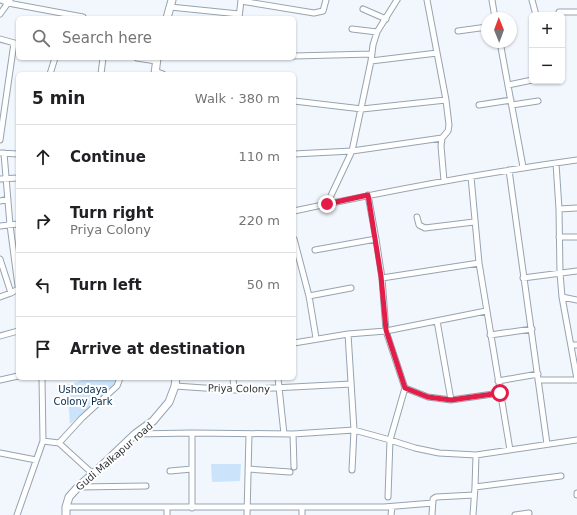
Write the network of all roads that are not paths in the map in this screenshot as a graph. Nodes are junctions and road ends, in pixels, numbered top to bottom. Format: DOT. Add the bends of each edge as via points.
graph roads {
  1 [pos="1,0"];
  2 [pos="326,0"];
  3 [pos="397,0"];
  4 [pos="427,0"];
  5 [pos="492,0"];
  6 [pos="532,0"];
  7 [pos="9,1"];
  8 [pos="241,1"];
  9 [pos="171,4"];
  10 [pos="363,9"];
  11 [pos="495,12"];
  12 [pos="535,12"];
  13 [pos="565,12"];
  14 [pos="577,12"];
  15 [pos="0,14"];
  16 [pos="65,16"];
  17 [pos="168,16"];
  18 [pos="239,16"];
  19 [pos="386,19"];
  20 [pos="481,28"];
  21 [pos="352,29"];
  22 [pos="458,31"];
  23 [pos="377,32"];
  24 [pos="0,39"];
  25 [pos="16,44"];
  26 [pos="501,48"];
  27 [pos="437,53"];
  28 [pos="372,54"];
  29 [pos="296,56"];
  30 [pos="54,60"];
  31 [pos="103,60"];
  32 [pos="156,60"];
  33 [pos="371,61"];
  34 [pos="51,72"];
  35 [pos="101,72"];
  36 [pos="155,72"];
  37 [pos="529,80"];
  38 [pos="508,84"];
  39 [pos="446,100"];
  40 [pos="296,101"];
  41 [pos="538,101"];
  42 [pos="511,102"];
  43 [pos="479,105"];
  44 [pos="362,109"];
  45 [pos="442,138"];
  46 [pos="0,140"];
  47 [pos="352,151"];
  48 [pos="2,153"];
  49 [pos="16,154"];
  50 [pos="296,154"];
  51 [pos="577,160"];
  52 [pos="556,163"];
  53 [pos="523,167"];
  54 [pos="509,170"];
  55 [pos="471,177"];
  56 [pos="16,178"];
  57 [pos="0,179"];
  58 [pos="6,179"];
  59 [pos="444,181"];
  60 [pos="368,195"];
  61 [pos="8,200"];
  62 [pos="0,201"];
  63 [pos="327,204"];
  64 [pos="559,208"];
  65 [pos="577,208"];
  66 [pos="296,211"];
  67 [pos="417,217"];
  68 [pos="474,222"];
  69 [pos="16,224"];
  70 [pos="10,225"];
  71 [pos="0,226"];
  72 [pos="559,237"];
  73 [pos="577,237"];
  74 [pos="376,239"];
  75 [pos="315,250"];
  76 [pos="0,259"];
  77 [pos="296,260"];
  78 [pos="478,263"];
  79 [pos="577,271"];
  80 [pos="16,272"];
  81 [pos="560,274"];
  82 [pos="382,278"];
  83 [pos="523,278"];
  84 [pos="351,288"];
  85 [pos="16,290"];
  86 [pos="11,294"];
  87 [pos="309,296"];
  88 [pos="0,297"];
  89 [pos="562,297"];
  90 [pos="577,300"];
  91 [pos="486,311"];
  92 [pos="437,321"];
  93 [pos="532,329"];
  94 [pos="386,330"];
  95 [pos="16,332"];
  96 [pos="348,334"];
  97 [pos="490,335"];
  98 [pos="0,336"];
  99 [pos="316,338"];
  100 [pos="296,343"];
  101 [pos="571,345"];
  102 [pos="577,345"];
  103 [pos="538,374"];
  104 [pos="16,376"];
  105 [pos="577,379"];
  106 [pos="0,380"];
  107 [pos="42,380"];
  108 [pos="119,380"];
  109 [pos="176,380"];
  110 [pos="233,380"];
  111 [pos="278,380"];
  112 [pos="538,380"];
  113 [pos="498,381"];
  114 [pos="351,384"];
  115 [pos="175,386"];
  116 [pos="279,388"];
  117 [pos="405,388"];
  118 [pos="234,390"];
  119 [pos="500,393"];
  120 [pos="451,400"];
  121 [pos="354,430"];
  122 [pos="192,433"];
  123 [pos="135,434"];
  124 [pos="249,434"];
  125 [pos="284,434"];
  126 [pos="293,434"];
  127 [pos="390,440"];
  128 [pos="577,440"];
  129 [pos="43,441"];
  130 [pos="59,444"];
  131 [pos="547,444"];
  132 [pos="510,450"];
  133 [pos="0,453"];
  134 [pos="476,455"];
  135 [pos="36,460"];
  136 [pos="192,469"];
  137 [pos="248,469"];
  138 [pos="352,470"];
  139 [pos="170,471"];
  140 [pos="93,474"];
  141 [pos="561,476"];
  142 [pos="146,486"];
  143 [pos="78,487"];
  144 [pos="475,487"];
  145 [pos="474,496"];
  146 [pos="388,498"];
  147 [pos="433,503"];
  148 [pos="167,507"];
  149 [pos="247,507"];
  150 [pos="302,507"];
  151 [pos="392,507"];
  152 [pos="108,508"];
  153 [pos="192,508"];
  154 [pos="202,508"];
  155 [pos="66,511"];
  156 [pos="529,513"];
  157 [pos="17,515"];
  158 [pos="108,515"];
  159 [pos="167,515"];
  160 [pos="202,515"];
  161 [pos="247,515"];
  162 [pos="302,515"];
  163 [pos="391,515"];
  164 [pos="432,515"];
  165 [pos="473,515"];
  166 [pos="515,515"];
  1 -- 7 [label="street"];
  2 -- 8 [label="street" via="323,11 314,13"];
  3 -- 19 [label="street"];
  4 -- 27 [label="street"];
  5 -- 11 [label="street"];
  6 -- 12 [label="street"];
  7 -- 15 [label="street"];
  7 -- 16 [label="street"];
  8 -- 18 [label="street"];
  9 -- 17 [label="street"];
  9 -- 18 [label="street"];
  10 -- 19 [label="street"];
  13 -- 14 [label="street"];
  19 -- 23 [label="street"];
  20 -- 22 [label="street"];
  21 -- 23 [label="street"];
  23 -- 28 [label="street"];
  24 -- 25 [label="street"];
  25 -- 46 [label="street"];
  26 -- 38 [label="street"];
  27 -- 33 [label="street"];
  27 -- 39 [label="street"];
  28 -- 29 [label="street"];
  28 -- 33 [label="street"];
  30 -- 34 [label="street"];
  31 -- 35 [label="street"];
  32 -- 36 [label="street"];
  33 -- 44 [label="street"];
  37 -- 38 [label="street"];
  38 -- 42 [label="street"];
  39 -- 44 [label="street"];
  39 -- 45 [label="street" via="449,125"];
  40 -- 44 [label="street"];
  41 -- 42 [label="street"];
  42 -- 43 [label="street"];
  42 -- 53 [label="street"];
  44 -- 47 [label="street"];
  45 -- 47 [label="street"];
  45 -- 59 [label="street"];
  47 -- 50 [label="street"];
  47 -- 63 [label="street"];
  48 -- 49 [label="street"];
  48 -- 58 [label="street"];
  51 -- 52 [label="street"];
  52 -- 53 [label="street"];
  52 -- 64 [label="street"];
  53 -- 54 [label="street"];
  54 -- 55 [label="street"];
  54 -- 83 [label="street"];
  55 -- 59 [label="street"];
  55 -- 68 [label="street"];
  56 -- 58 [label="street"];
  57 -- 58 [label="street"];
  58 -- 61 [label="street"];
  59 -- 60 [label="street"];
  60 -- 63 [label="street"];
  60 -- 74 [label="street"];
  61 -- 62 [label="street"];
  61 -- 70 [label="street"];
  63 -- 66 [label="street"];
  64 -- 65 [label="street"];
  64 -- 72 [label="street"];
  67 -- 68 [label="street" via="419,225 425,228"];
  68 -- 78 [label="street"];
  69 -- 70 [label="street"];
  70 -- 71 [label="street"];
  70 -- 80 [label="street"];
  72 -- 73 [label="street"];
  72 -- 81 [label="street"];
  74 -- 75 [label="street"];
  74 -- 82 [label="street"];
  76 -- 86 [label="street"];
  77 -- 87 [label="street"];
  78 -- 82 [label="street"];
  78 -- 91 [label="street"];
  79 -- 81 [label="street"];
  81 -- 83 [label="street"];
  81 -- 89 [label="street"];
  82 -- 94 [label="street"];
  83 -- 93 [label="street"];
  84 -- 87 [label="street"];
  85 -- 86 [label="street"];
  86 -- 88 [label="street"];
  87 -- 99 [label="street"];
  89 -- 90 [label="street"];
  89 -- 101 [label="street"];
  91 -- 92 [label="street"];
  91 -- 97 [label="street"];
  92 -- 94 [label="street"];
  92 -- 120 [label="street"];
  93 -- 97 [label="street"];
  93 -- 103 [label="street"];
  94 -- 96 [label="street"];
  94 -- 117 [label="street"];
  95 -- 98 [label="street"];
  96 -- 99 [label="street"];
  96 -- 114 [label="street"];
  97 -- 113 [label="street"];
  99 -- 100 [label="street"];
  101 -- 102 [label="street"];
  101 -- 105 [label="street"];
  103 -- 112 [label="street"];
  103 -- 113 [label="street"];
  104 -- 106 [label="street"];
  105 -- 112 [label="street"];
  107 -- 129 [label="street"];
  108 -- 130 [label="street" via="117,386 82,418"];
  109 -- 115 [label="street, Gudi Malkapur road"];
  110 -- 118 [label="street"];
  111 -- 116 [label="street, Priya Colony"];
  112 -- 131 [label="street"];
  113 -- 119 [label="street"];
  114 -- 116 [label="street, Priya Colony"];
  114 -- 121 [label="street"];
  115 -- 118 [label="street, Priya Colony"];
  115 -- 123 [label="street, Gudi Malkapur road" via="169,402 154,421"];
  116 -- 118 [label="street, Priya Colony"];
  116 -- 125 [label="street, Priya Colony"];
  117 -- 120 [label="street" via="428,397"];
  117 -- 127 [label="street"];
  119 -- 120 [label="street"];
  119 -- 132 [label="street"];
  121 -- 126 [label="street"];
  121 -- 127 [label="street"];
  121 -- 138 [label="street"];
  122 -- 123 [label="street"];
  122 -- 124 [label="street"];
  122 -- 136 [label="street"];
  123 -- 140 [label="street, Gudi Malkapur road"];
  124 -- 125 [label="street"];
  124 -- 137 [label="street"];
  125 -- 126 [label="street"];
  126 -- 137 [label="street" via="292,470"];
  127 -- 134 [label="street" via="440,453"];
  127 -- 146 [label="street"];
  128 -- 131 [label="street"];
  129 -- 130 [label="street"];
  129 -- 135 [label="street"];
  130 -- 140 [label="street"];
  131 -- 132 [label="street"];
  132 -- 134 [label="street"];
  133 -- 135 [label="street"];
  134 -- 144 [label="street"];
  135 -- 157 [label="street"];
  136 -- 139 [label="street"];
  136 -- 153 [label="street"];
  137 -- 149 [label="street"];
  140 -- 143 [label="street, Gudi Malkapur road"];
  141 -- 144 [label="street"];
  142 -- 143 [label="street"];
  143 -- 155 [label="street, Gudi Malkapur road" via="69,497"];
  144 -- 145 [label="street"];
  145 -- 147 [label="street" via="436,497"];
  145 -- 165 [label="street"];
  147 -- 151 [label="street"];
  147 -- 164 [label="street"];
  148 -- 152 [label="street"];
  148 -- 153 [label="street"];
  148 -- 159 [label="street"];
  149 -- 150 [label="street"];
  149 -- 154 [label="street"];
  149 -- 161 [label="street"];
  150 -- 151 [label="street"];
  150 -- 162 [label="street"];
  151 -- 163 [label="street"];
  152 -- 155 [label="street"];
  152 -- 158 [label="street"];
  153 -- 154 [label="street"];
  154 -- 160 [label="street"];
  156 -- 166 [label="street"];
}
